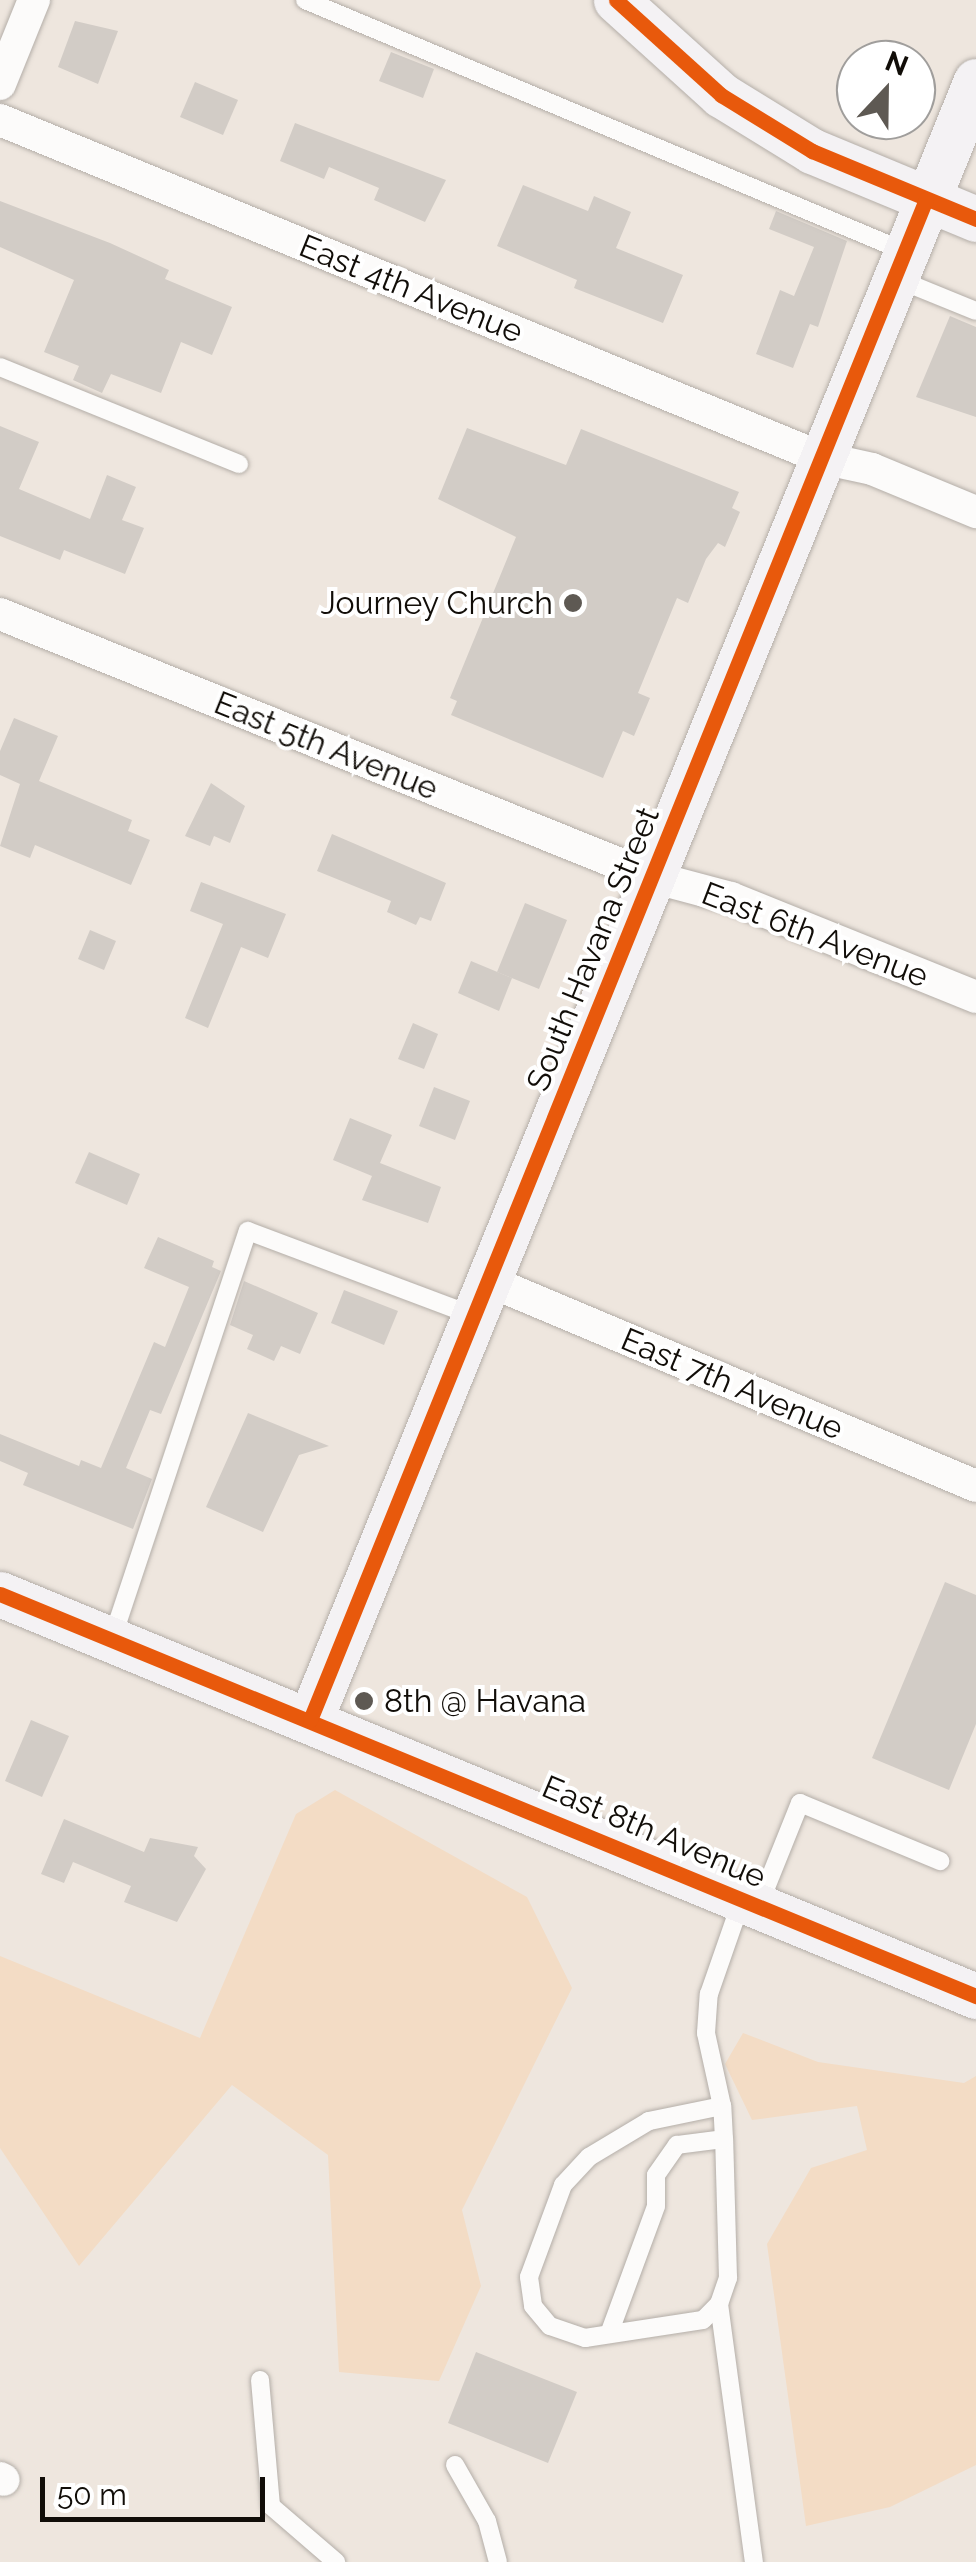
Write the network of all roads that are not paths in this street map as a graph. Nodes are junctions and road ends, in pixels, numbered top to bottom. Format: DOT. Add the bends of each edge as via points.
graph roads {
  1 [pos="34,0"];
  2 [pos="305,0"];
  3 [pos="616,0"];
  4 [pos="976,81"];
  5 [pos="0,84"];
  6 [pos="0,120"];
  7 [pos="926,200"];
  8 [pos="976,219"];
  9 [pos="899,264"];
  10 [pos="976,311"];
  11 [pos="0,367"];
  12 [pos="822,458"];
  13 [pos="239,464"];
  14 [pos="976,512"];
  15 [pos="0,614"];
  16 [pos="652,877"];
  17 [pos="976,997"];
  18 [pos="482,1299"];
  19 [pos="976,1486"];
  20 [pos="0,1594"];
  21 [pos="112,1639"];
  22 [pos="310,1720"];
  23 [pos="940,1861"];
  24 [pos="750,1902"];
  25 [pos="976,1996"];
  26 [pos="722,2106"];
  27 [pos="724,2140"];
  28 [pos="720,2304"];
  29 [pos="609,2334"];
  30 [pos="260,2380"];
  31 [pos="454,2465"];
  32 [pos="336,2562"];
  33 [pos="498,2562"];
  34 [pos="754,2562"];
  1 -- 5 [label="street"];
  2 -- 9 [label="lane"];
  3 -- 7 [label="street" via="721,95 812,151"];
  4 -- 7 [label="street, South Havana Street"];
  6 -- 12 [label="street, East 4th Avenue"];
  7 -- 8 [label="street"];
  7 -- 9 [label="street, South Havana Street"];
  9 -- 10 [label="lane"];
  9 -- 12 [label="street, South Havana Street"];
  11 -- 13 [label="lane"];
  12 -- 14 [label="street" via="872,469"];
  12 -- 16 [label="street, South Havana Street"];
  15 -- 16 [label="street, East 5th Avenue"];
  16 -- 17 [label="street, East 6th Avenue" via="731,898"];
  16 -- 18 [label="street, South Havana Street"];
  18 -- 19 [label="street, East 7th Avenue"];
  18 -- 21 [label="lane" via="248,1231"];
  18 -- 22 [label="street, South Havana Street"];
  20 -- 21 [label="street, East 8th Avenue"];
  21 -- 22 [label="street, East 8th Avenue"];
  22 -- 24 [label="street, East 8th Avenue"];
  23 -- 24 [label="lane" via="800,1804"];
  24 -- 25 [label="street, East 8th Avenue"];
  24 -- 26 [label="lane" via="709,1994 706,2034"];
  26 -- 27 [label="lane"];
  26 -- 29 [label="lane" via="649,2122 589,2156 563,2185 530,2277 533,2306 550,2326 585,2338"];
  27 -- 28 [label="lane" via="728,2278"];
  27 -- 29 [label="lane" via="677,2144 656,2174 656,2206"];
  28 -- 29 [label="lane" via="702,2320"];
  28 -- 34 [label="lane"];
  30 -- 32 [label="lane" via="271,2506"];
  31 -- 33 [label="lane" via="487,2521"];
}
